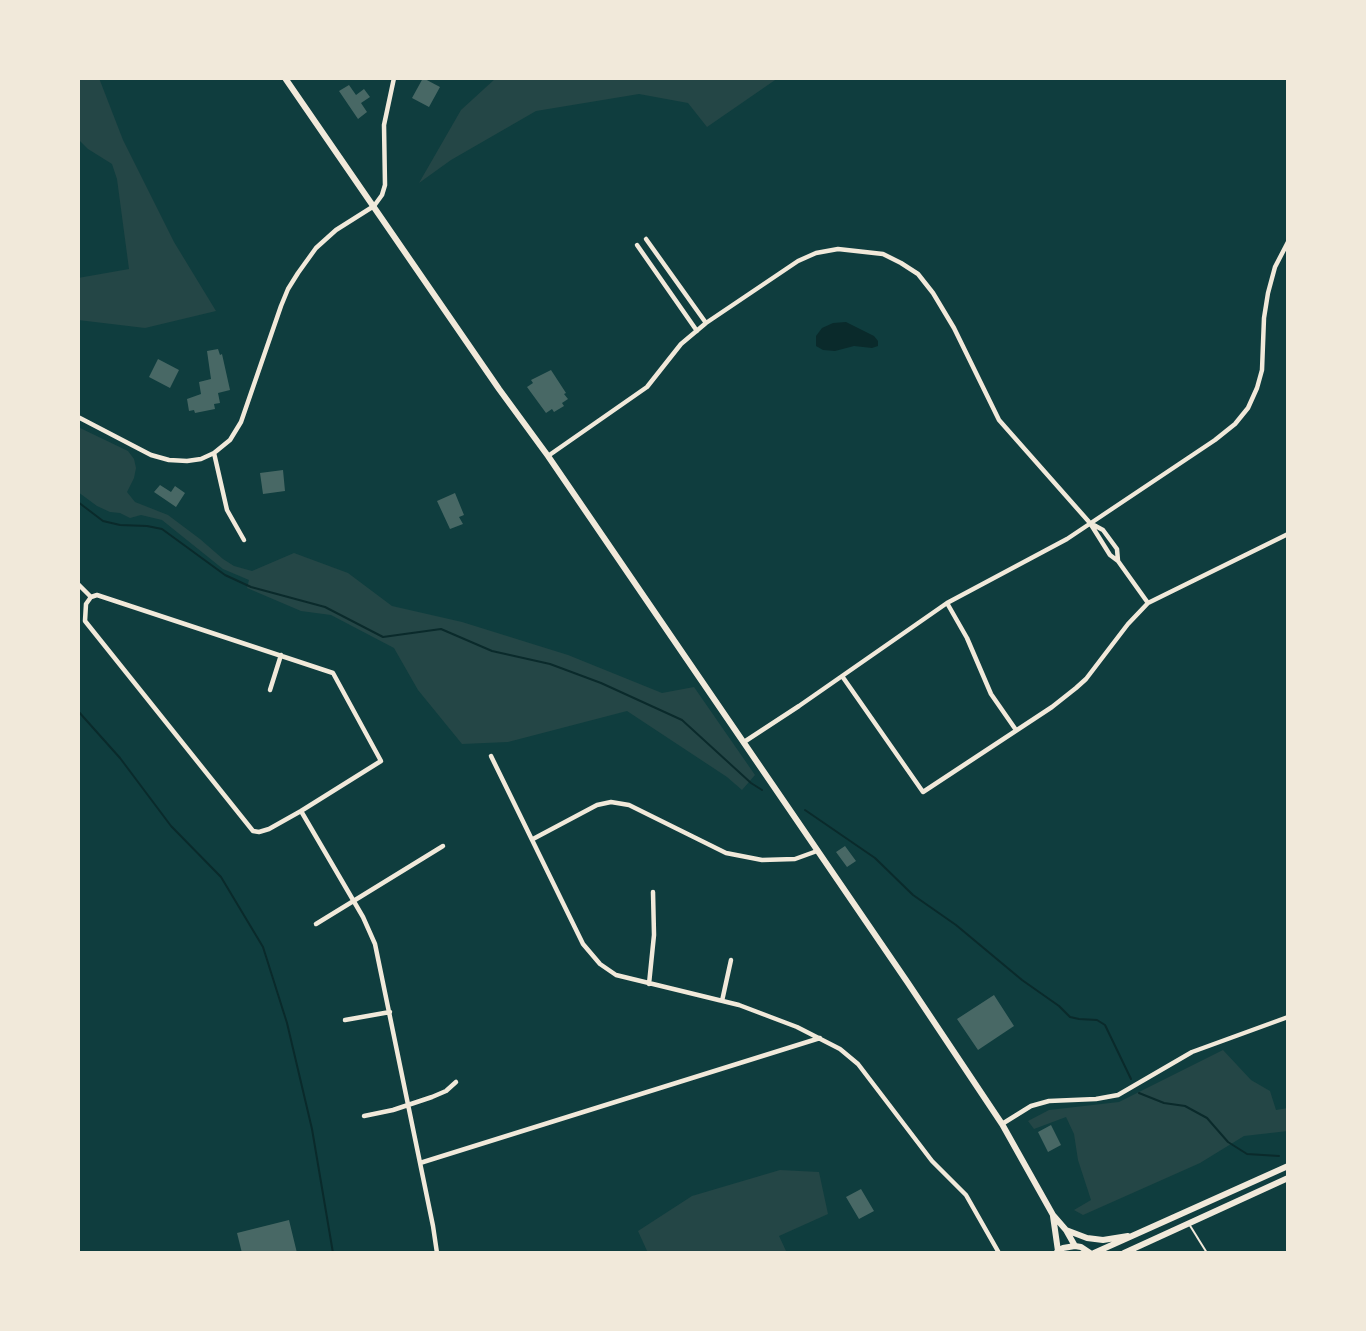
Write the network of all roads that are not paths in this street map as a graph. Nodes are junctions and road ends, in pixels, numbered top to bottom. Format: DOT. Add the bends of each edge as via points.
graph roads {
  1 [pos="285,78"];
  2 [pos="394,78"];
  3 [pos="374,206"];
  4 [pos="646,239"];
  5 [pos="1288,242"];
  6 [pos="637,245"];
  7 [pos="706,323"];
  8 [pos="697,332"];
  9 [pos="78,417"];
  10 [pos="214,453"];
  11 [pos="548,456"];
  12 [pos="1090,523"];
  13 [pos="1288,534"];
  14 [pos="244,540"];
  15 [pos="1118,561"];
  16 [pos="78,584"];
  17 [pos="91,597"];
  18 [pos="947,603"];
  19 [pos="1148,603"];
  20 [pos="281,655"];
  21 [pos="842,676"];
  22 [pos="270,690"];
  23 [pos="1016,730"];
  24 [pos="744,742"];
  25 [pos="491,756"];
  26 [pos="301,811"];
  27 [pos="533,839"];
  28 [pos="443,846"];
  29 [pos="817,851"];
  30 [pos="653,892"];
  31 [pos="353,900"];
  32 [pos="316,924"];
  33 [pos="731,960"];
  34 [pos="649,984"];
  35 [pos="722,1000"];
  36 [pos="390,1012"];
  37 [pos="1288,1017"];
  38 [pos="345,1020"];
  39 [pos="820,1038"];
  40 [pos="456,1082"];
  41 [pos="409,1105"];
  42 [pos="364,1116"];
  43 [pos="1002,1124"];
  44 [pos="420,1163"];
  45 [pos="1288,1166"];
  46 [pos="1288,1178"];
  47 [pos="1053,1215"];
  48 [pos="1189,1224"];
  49 [pos="1066,1230"];
  50 [pos="1134,1236"];
  51 [pos="1075,1246"];
  52 [pos="1057,1252"];
  53 [pos="437,1253"];
  54 [pos="999,1253"];
  55 [pos="1092,1253"];
  56 [pos="1124,1253"];
  57 [pos="1207,1253"];
  1 -- 3 [label="street"];
  2 -- 3 [label="street" via="384,125 386,184"];
  3 -- 10 [label="street" via="336,230 298,273 281,306 241,422 230,440"];
  3 -- 11 [label="street"];
  4 -- 7 [label="street"];
  5 -- 12 [label="street" via="1268,293 1262,370 1248,408 1215,440"];
  6 -- 8 [label="street"];
  7 -- 8 [label="street"];
  7 -- 12 [label="street" via="816,253 860,250 883,254 901,263 918,274 933,293 999,420"];
  8 -- 11 [label="street" via="681,344 647,387"];
  9 -- 10 [label="street" via="151,455 169,460 201,459"];
  10 -- 14 [label="street" via="227,510"];
  11 -- 24 [label="street"];
  12 -- 15 [label="street"];
  12 -- 15 [label="street" via="1103,530 1117,549"];
  12 -- 18 [label="street"];
  13 -- 19 [label="street"];
  15 -- 19 [label="street"];
  16 -- 17 [label="street"];
  17 -- 20 [label="street" via="106,596"];
  17 -- 26 [label="street" via="86,604 85,621 247,826 259,832"];
  18 -- 21 [label="street"];
  18 -- 23 [label="street" via="991,694"];
  19 -- 23 [label="street" via="1086,679"];
  20 -- 22 [label="street"];
  20 -- 26 [label="street" via="333,673 381,761"];
  21 -- 23 [label="street" via="923,792"];
  21 -- 24 [label="street"];
  24 -- 29 [label="street"];
  25 -- 27 [label="street"];
  26 -- 31 [label="street"];
  27 -- 29 [label="street" via="610,802 629,805 726,853 762,860 795,859"];
  27 -- 34 [label="street" via="583,944 616,975"];
  28 -- 31 [label="street"];
  29 -- 43 [label="street"];
  30 -- 34 [label="street"];
  31 -- 32 [label="street"];
  31 -- 36 [label="street" via="375,944"];
  33 -- 35 [label="street"];
  34 -- 35 [label="street"];
  35 -- 39 [label="street"];
  36 -- 38 [label="street"];
  36 -- 41 [label="street"];
  37 -- 43 [label="street" via="1192,1052 1118,1095 1049,1101 1031,1106"];
  39 -- 44 [label="street"];
  39 -- 54 [label="street" via="858,1064 930,1159 966,1195"];
  40 -- 41 [label="street" via="446,1091"];
  41 -- 42 [label="street"];
  41 -- 44 [label="street"];
  43 -- 47 [label="street"];
  44 -- 53 [label="street"];
  45 -- 50 [label="street"];
  46 -- 48 [label="street"];
  47 -- 49 [label="street"];
  47 -- 52 [label="street"];
  48 -- 56 [label="street"];
  48 -- 57 [label="lane"];
  49 -- 50 [label="street" via="1103,1240"];
  49 -- 51 [label="street"];
  50 -- 55 [label="street"];
  51 -- 52 [label="street"];
  51 -- 55 [label="street"];
}
